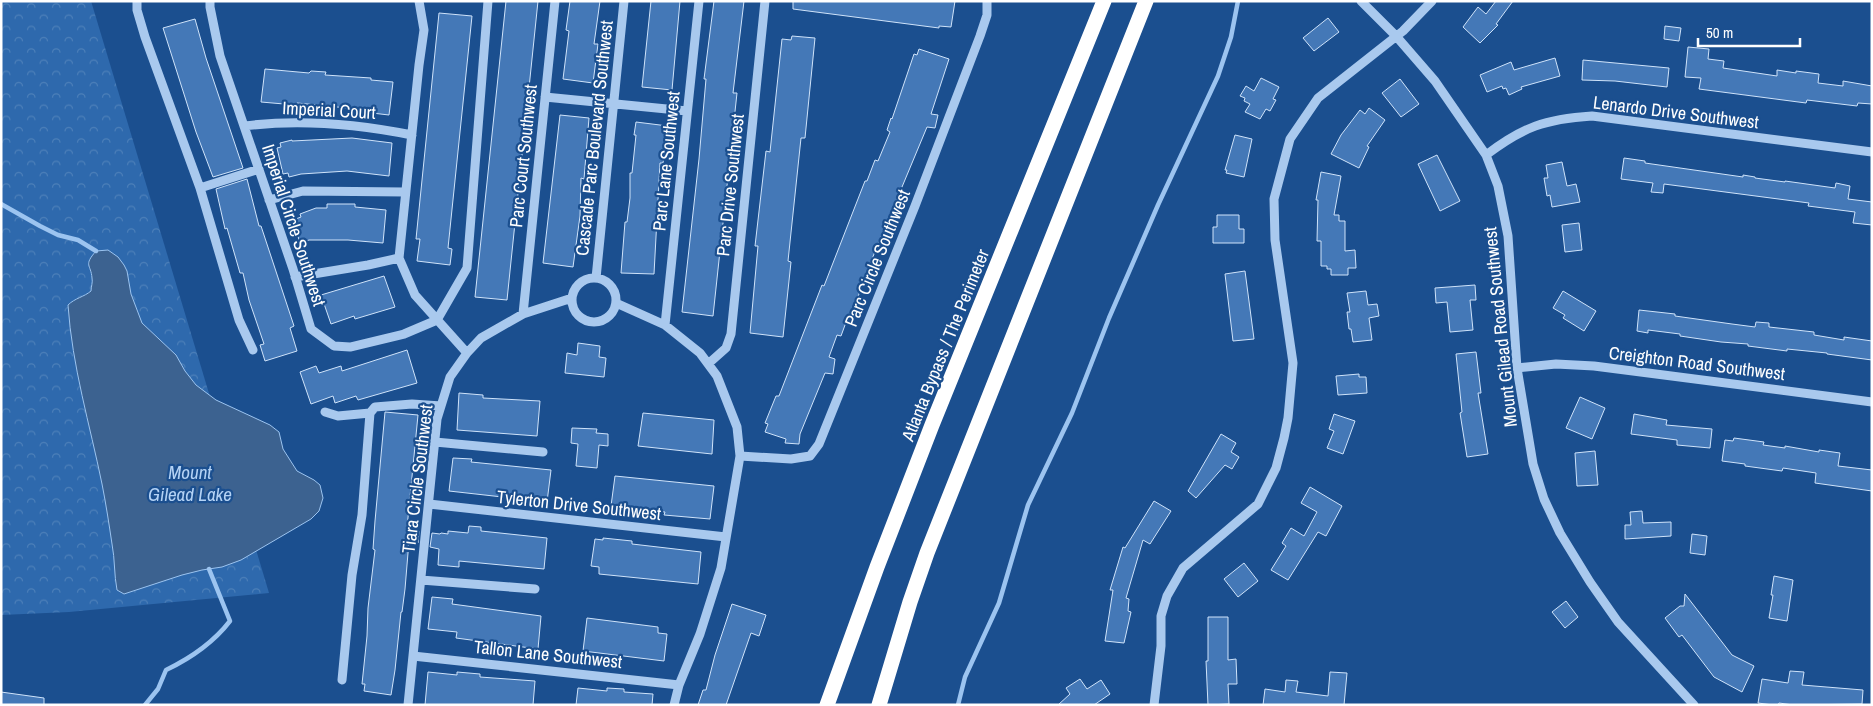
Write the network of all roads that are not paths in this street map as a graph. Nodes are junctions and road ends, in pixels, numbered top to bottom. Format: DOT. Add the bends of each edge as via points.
graph roads {
  1 [pos="137,1"];
  2 [pos="210,1"];
  3 [pos="419,1"];
  4 [pos="488,1"];
  5 [pos="555,1"];
  6 [pos="624,1"];
  7 [pos="699,1"];
  8 [pos="765,1"];
  9 [pos="987,1"];
  10 [pos="1104,1"];
  11 [pos="1146,1"];
  12 [pos="1361,1"];
  13 [pos="1432,1"];
  14 [pos="1396,36"];
  15 [pos="545,97"];
  16 [pos="614,104"];
  17 [pos="687,111"];
  18 [pos="244,126"];
  19 [pos="412,135"];
  20 [pos="1872,152"];
  21 [pos="1486,156"];
  22 [pos="258,169"];
  23 [pos="200,188"];
  24 [pos="406,192"];
  25 [pos="269,200"];
  26 [pos="398,258"];
  27 [pos="295,276"];
  28 [pos="596,278"];
  29 [pos="572,298"];
  30 [pos="616,303"];
  31 [pos="523,314"];
  32 [pos="437,320"];
  33 [pos="665,325"];
  34 [pos="253,350"];
  35 [pos="467,353"];
  36 [pos="708,364"];
  37 [pos="1517,368"];
  38 [pos="1872,402"];
  39 [pos="441,406"];
  40 [pos="325,412"];
  41 [pos="370,413"];
  42 [pos="435,442"];
  43 [pos="543,452"];
  44 [pos="740,456"];
  45 [pos="429,504"];
  46 [pos="726,537"];
  47 [pos="421,580"];
  48 [pos="535,589"];
  49 [pos="413,656"];
  50 [pos="342,680"];
  51 [pos="679,685"];
  52 [pos="408,705"];
  53 [pos="674,705"];
  54 [pos="826,705"];
  55 [pos="879,705"];
  56 [pos="1154,705"];
  57 [pos="1694,705"];
  1 -- 23 [label="street" via="145,37"];
  2 -- 18 [label="street, Imperial Circle Southwest" via="220,56"];
  3 -- 19 [label="street" via="424,30"];
  4 -- 32 [label="street" via="467,268"];
  5 -- 15 [label="street, Parc Court Southwest"];
  6 -- 16 [label="street, Cascade Parc Boulevard Southwest"];
  7 -- 17 [label="street, Parc Lane Southwest"];
  8 -- 36 [label="street, Parc Drive Southwest" via="731,334 726,348"];
  9 -- 44 [label="street, Parc Circle Southwest" via="987,15 912,215 819,444 810,456 791,459"];
  10 -- 54 [label="highway, Atlanta Bypass / The Perimeter" via="918,460"];
  11 -- 55 [label="highway" via="927,553"];
  12 -- 14 [label="street, Mount Gilead Road Southwest"];
  13 -- 14 [label="street"];
  14 -- 21 [label="street, Mount Gilead Road Southwest" via="1435,81"];
  14 -- 56 [label="street" via="1318,98 1290,138 1274,199 1275,240 1293,363 1284,438 1276,468 1258,504 1183,568 1167,596 1161,616"];
  15 -- 16 [label="street"];
  15 -- 31 [label="street, Parc Court Southwest"];
  16 -- 17 [label="street"];
  16 -- 28 [label="street, Cascade Parc Boulevard Southwest"];
  17 -- 33 [label="street, Parc Lane Southwest"];
  18 -- 19 [label="street, Imperial Court" via="337,125"];
  18 -- 22 [label="street, Imperial Circle Southwest"];
  19 -- 24 [label="street"];
  20 -- 21 [label="street, Lenardo Drive Southwest" via="1592,116 1534,125 1509,138"];
  21 -- 37 [label="street, Mount Gilead Road Southwest" via="1498,186 1508,236"];
  22 -- 23 [label="street"];
  22 -- 25 [label="street, Imperial Circle Southwest"];
  23 -- 34 [label="street" via="239,320"];
  24 -- 25 [label="street" via="303,191"];
  24 -- 26 [label="street"];
  25 -- 27 [label="street, Imperial Circle Southwest"];
  26 -- 27 [label="street" via="368,266"];
  26 -- 32 [label="street" via="415,295"];
  27 -- 32 [label="street, Imperial Circle Southwest" via="311,328 334,346 366,344 404,334"];
  28 -- 29 [label="street" via="580,283"];
  28 -- 30 [label="street" via="608,282"];
  29 -- 30 [label="street" via="580,316 597,322 611,314"];
  29 -- 31 [label="street, Tiara Circle Southwest"];
  30 -- 33 [label="street"];
  31 -- 35 [label="street, Tiara Circle Southwest" via="481,338"];
  32 -- 35 [label="street"];
  33 -- 36 [label="street"];
  35 -- 39 [label="street, Tiara Circle Southwest" via="450,377"];
  36 -- 44 [label="street" via="717,376 737,427"];
  37 -- 38 [label="street, Creighton Road Southwest" via="1556,364 1594,366"];
  37 -- 57 [label="street, Mount Gilead Road Southwest" via="1533,464 1544,499 1560,533 1618,622"];
  39 -- 41 [label="street" via="412,404 375,408"];
  39 -- 42 [label="street, Tiara Circle Southwest"];
  40 -- 41 [label="street" via="338,416"];
  41 -- 50 [label="street" via="362,515 352,574"];
  42 -- 43 [label="street"];
  42 -- 45 [label="street, Tiara Circle Southwest"];
  44 -- 46 [label="street"];
  45 -- 46 [label="street, Tylerton Drive Southwest"];
  45 -- 47 [label="street, Tiara Circle Southwest"];
  46 -- 51 [label="street" via="715,587"];
  47 -- 48 [label="street"];
  47 -- 49 [label="street, Tiara Circle Southwest"];
  49 -- 51 [label="street, Tallon Lane Southwest"];
  49 -- 52 [label="street, Tiara Circle Southwest"];
  51 -- 53 [label="street"];
}
